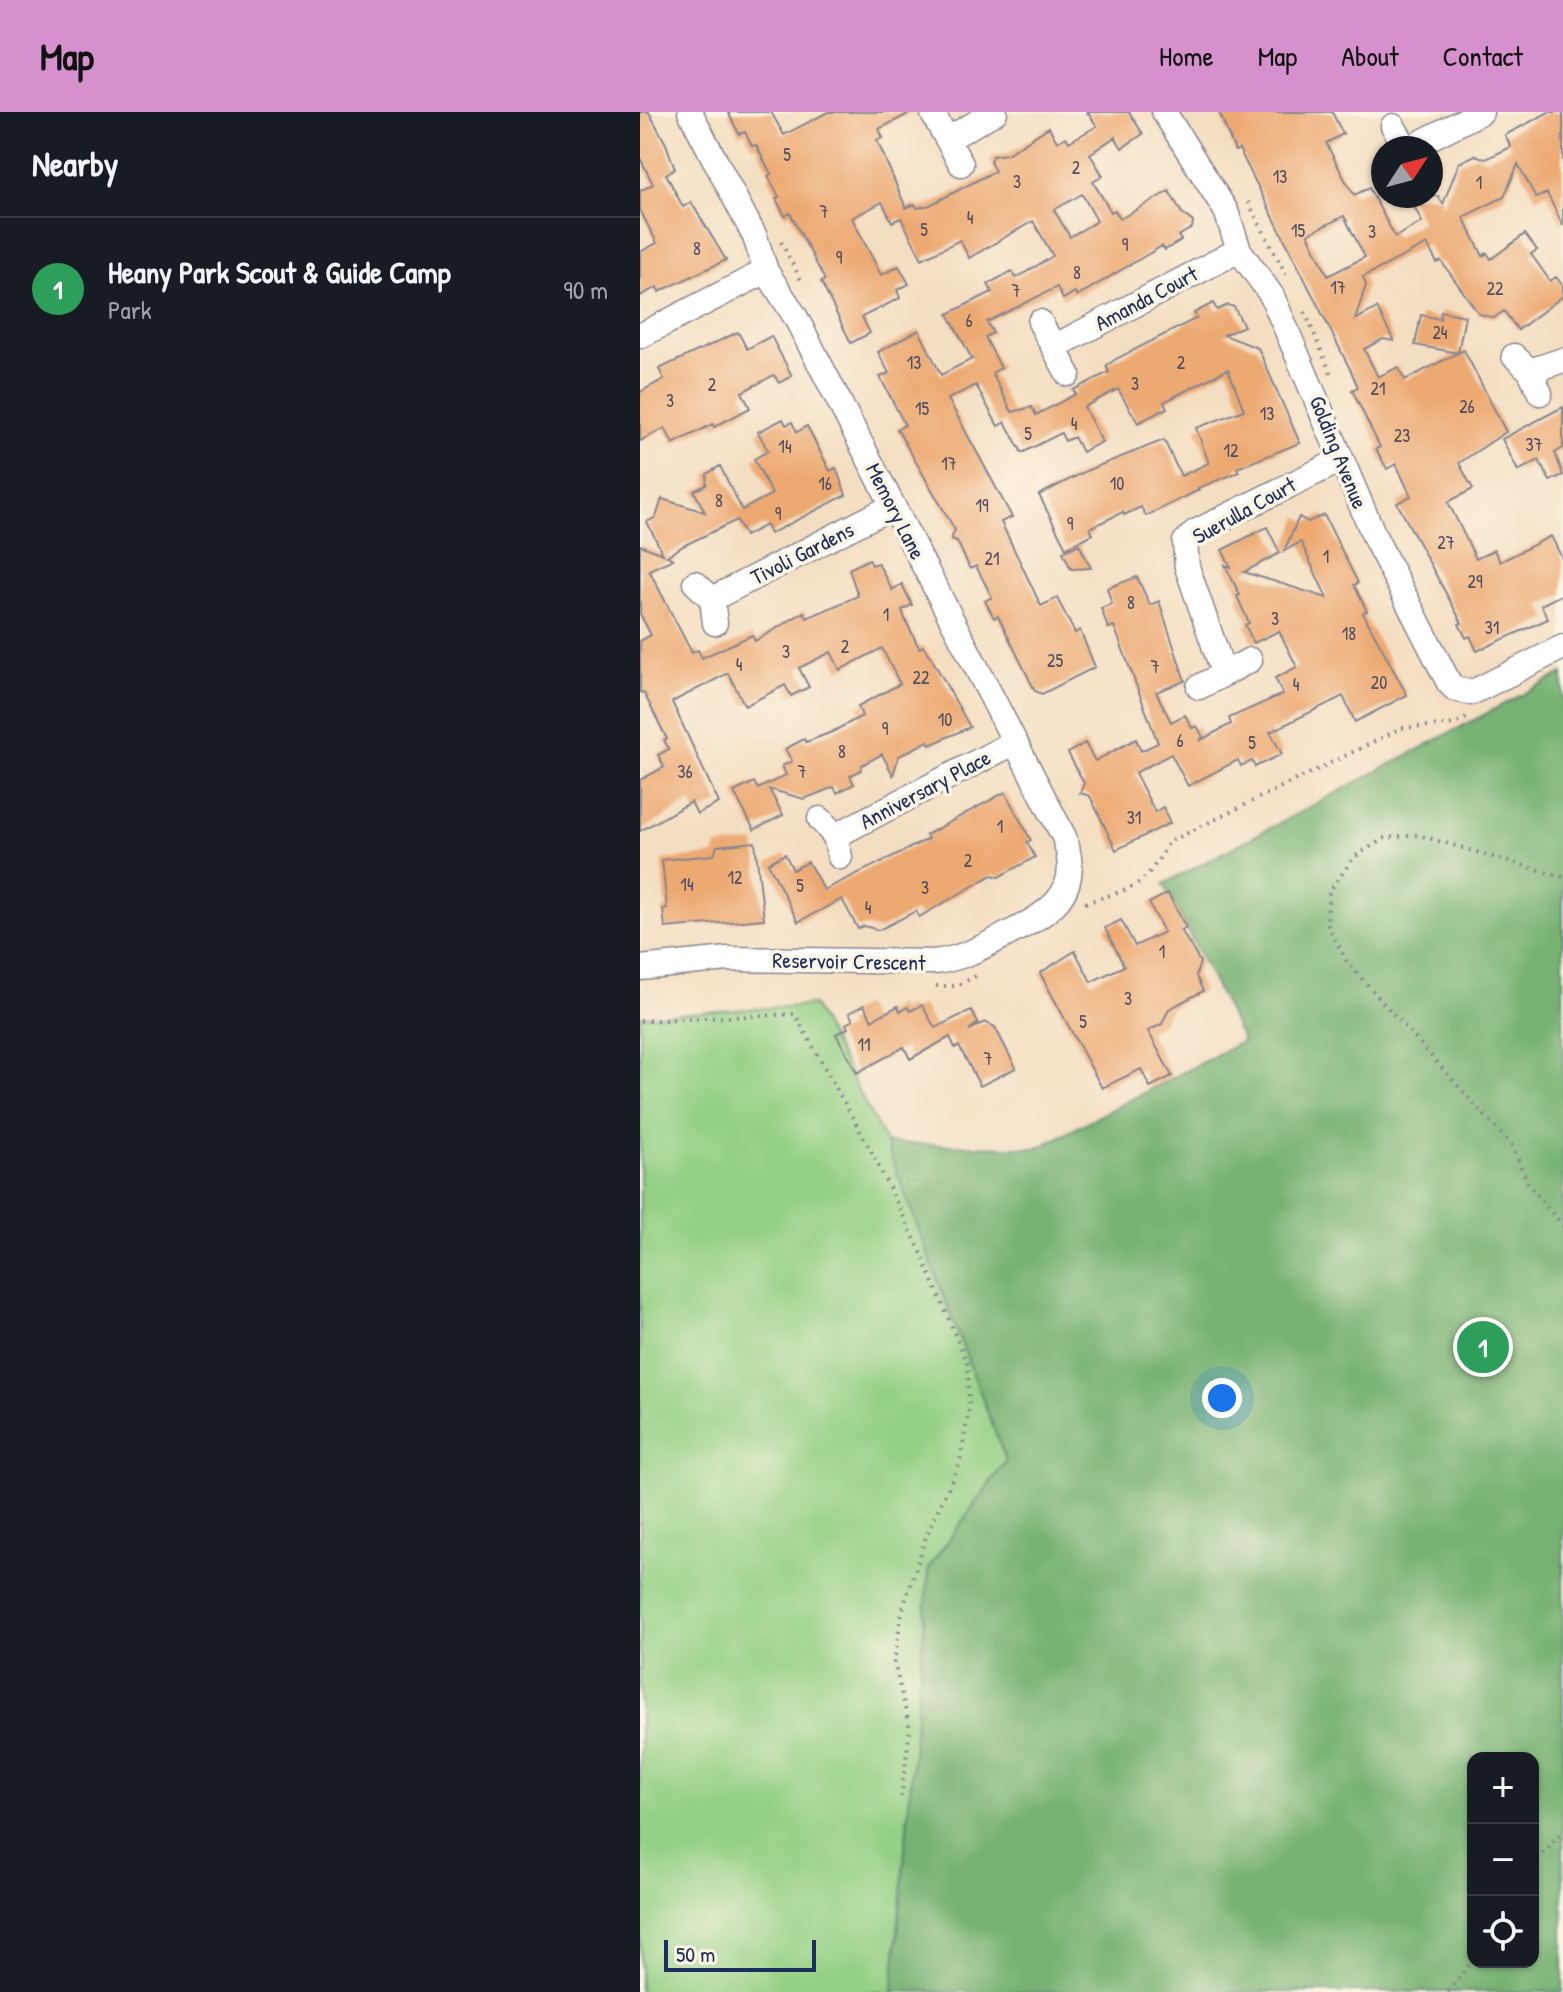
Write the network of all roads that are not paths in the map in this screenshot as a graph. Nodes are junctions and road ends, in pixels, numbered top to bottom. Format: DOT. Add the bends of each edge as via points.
graph roads {
  1 [pos="690,112"];
  2 [pos="995,112"];
  3 [pos="1164,112"];
  4 [pos="1481,112"];
  5 [pos="933,114"];
  6 [pos="1393,126"];
  7 [pos="1400,136"];
  8 [pos="1432,136"];
  9 [pos="948,139"];
  10 [pos="961,164"];
  11 [pos="1239,250"];
  12 [pos="766,271"];
  13 [pos="1040,322"];
  14 [pos="640,336"];
  15 [pos="1054,347"];
  16 [pos="1563,360"];
  17 [pos="1528,373"];
  18 [pos="1068,374"];
  19 [pos="1341,460"];
  20 [pos="893,506"];
  21 [pos="707,602"];
  22 [pos="1563,647"];
  23 [pos="1250,660"];
  24 [pos="1224,674"];
  25 [pos="1199,687"];
  26 [pos="1015,742"];
  27 [pos="832,837"];
  28 [pos="1048,914"];
  29 [pos="640,968"];
  1 -- 12 [label="street, Memory Lane" via="755,237"];
  2 -- 9 [label="street"];
  3 -- 11 [label="street, Golding Avenue" via="1226,211"];
  4 -- 8 [label="street"];
  5 -- 9 [label="street"];
  6 -- 7 [label="street"];
  9 -- 10 [label="street"];
  11 -- 15 [label="street, Amanda Court"];
  11 -- 19 [label="street, Golding Avenue" via="1272,296"];
  12 -- 14 [label="street"];
  12 -- 20 [label="street, Memory Lane" via="795,316"];
  13 -- 15 [label="street"];
  15 -- 18 [label="street"];
  16 -- 17 [label="street"];
  19 -- 22 [label="street, Golding Avenue" via="1400,591 1455,689 1477,691"];
  19 -- 24 [label="street, Suerulla Court" via="1195,532 1185,542 1184,556"];
  20 -- 21 [label="street, Tivoli Gardens"];
  20 -- 26 [label="street, Memory Lane"];
  23 -- 24 [label="street"];
  24 -- 25 [label="street"];
  26 -- 27 [label="street, Anniversary Place"];
  26 -- 28 [label="street, Memory Lane" via="1068,849 1065,889"];
  28 -- 29 [label="street, Reservoir Crescent" via="946,961 728,959"];
}
